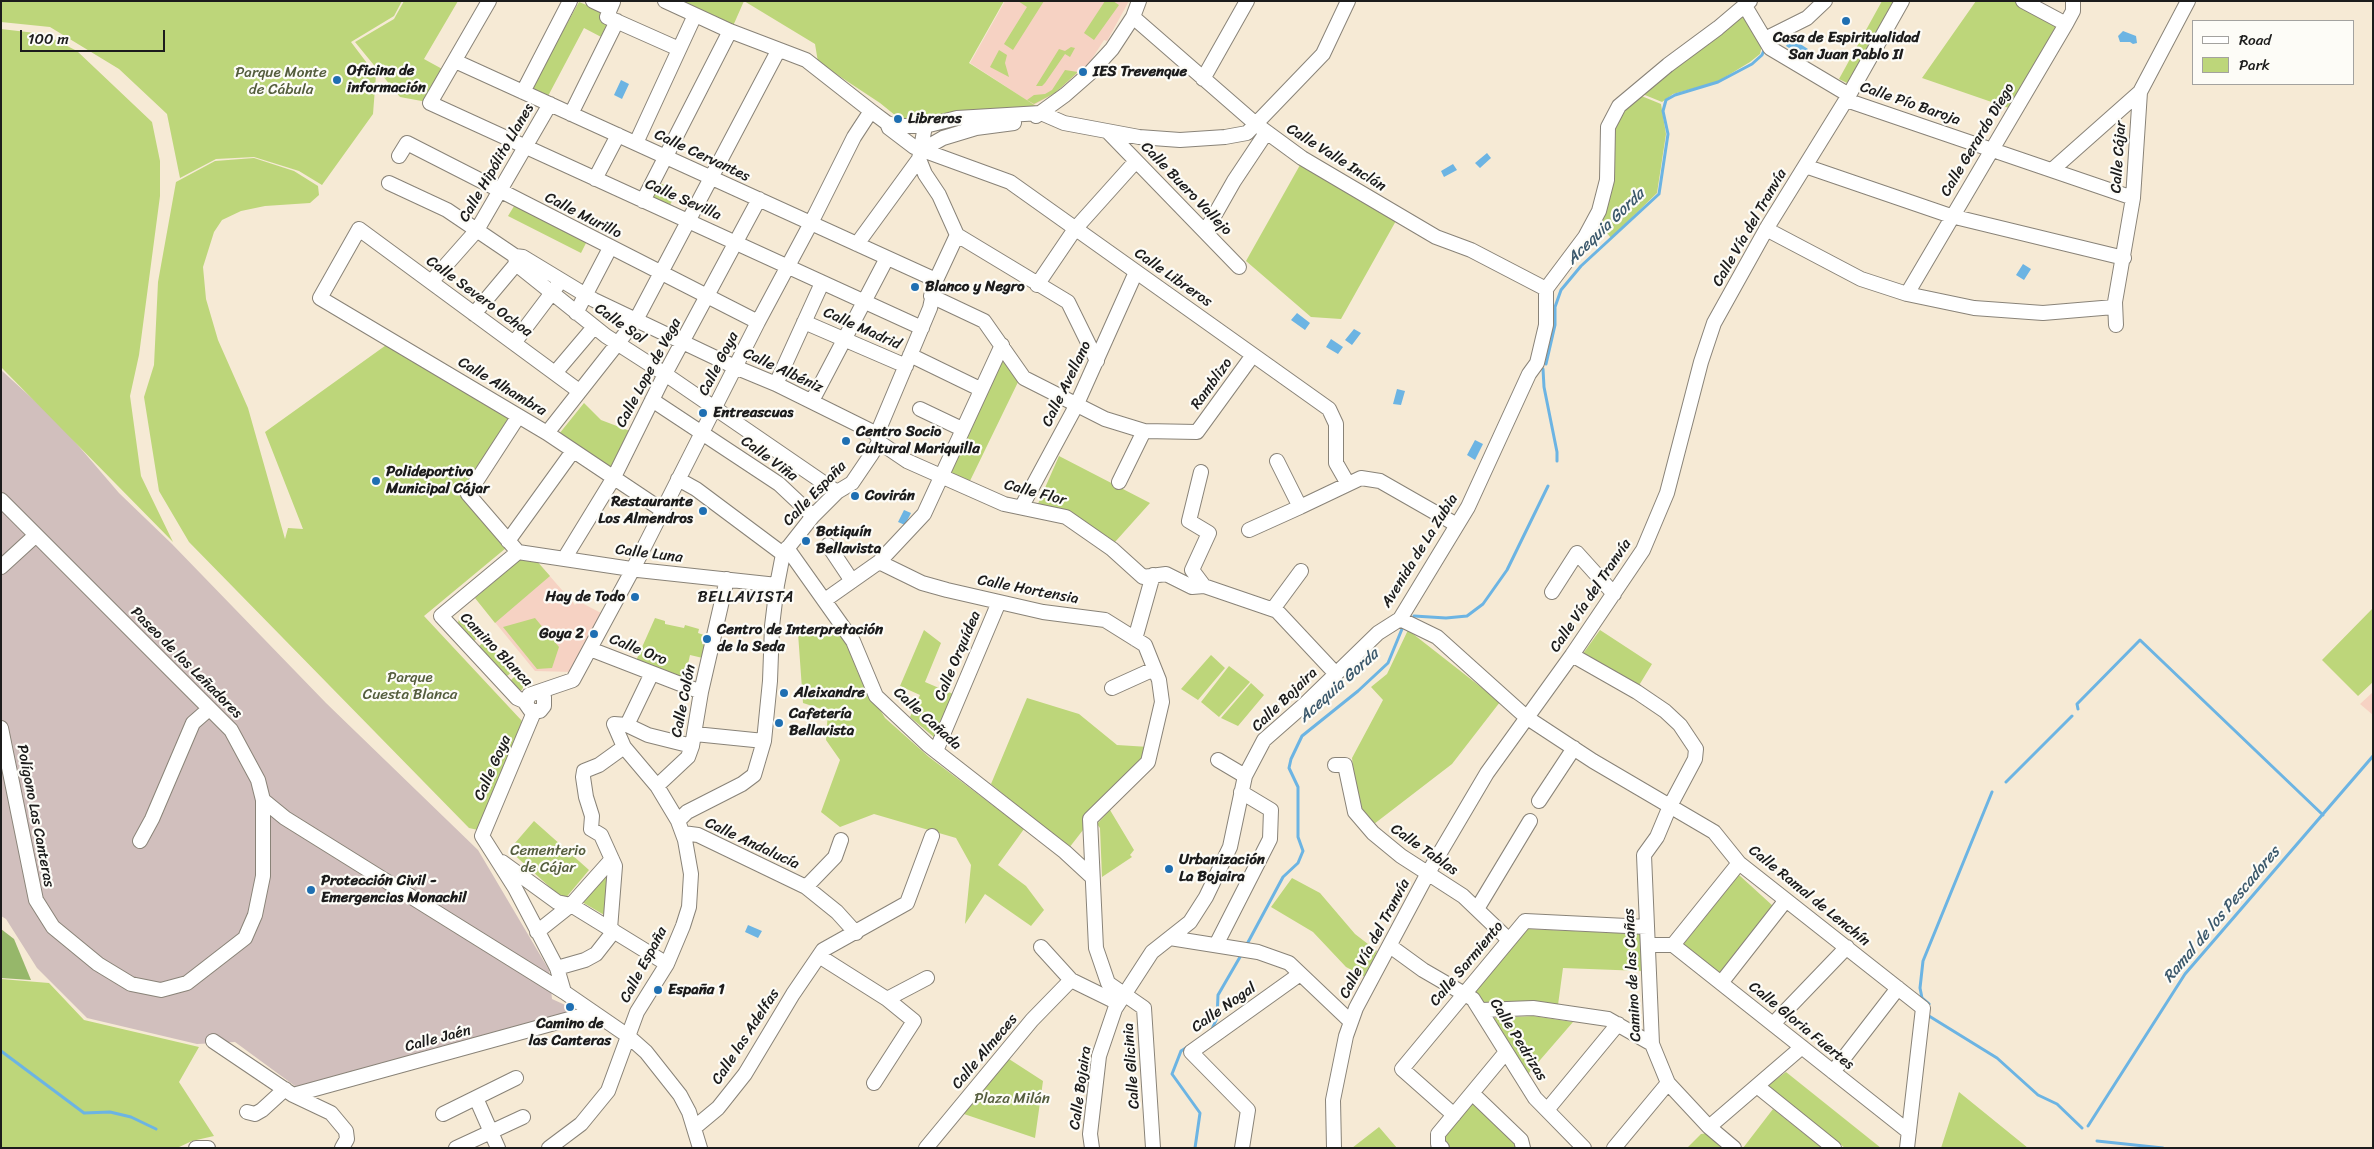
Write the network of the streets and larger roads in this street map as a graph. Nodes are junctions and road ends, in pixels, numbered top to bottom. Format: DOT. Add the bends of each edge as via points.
graph roads {
  1 [pos="489,1"];
  2 [pos="570,1"];
  3 [pos="592,1"];
  4 [pos="665,1"];
  5 [pos="1139,1"];
  6 [pos="1247,1"];
  7 [pos="1348,1"];
  8 [pos="1825,1"];
  9 [pos="1902,1"];
  10 [pos="2023,1"];
  11 [pos="2073,1"];
  12 [pos="2188,1"];
  13 [pos="1748,4"];
  14 [pos="612,5"];
  15 [pos="695,15"];
  16 [pos="1133,17"];
  17 [pos="617,22"];
  18 [pos="2066,24"];
  19 [pos="730,31"];
  20 [pos="1765,39"];
  21 [pos="679,49"];
  22 [pos="778,51"];
  23 [pos="455,61"];
  24 [pos="1203,79"];
  25 [pos="524,92"];
  26 [pos="2140,92"];
  27 [pos="1848,98"];
  28 [pos="550,104"];
  29 [pos="870,111"];
  30 [pos="1041,113"];
  31 [pos="571,114"];
  32 [pos="893,125"];
  33 [pos="925,126"];
  34 [pos="1262,129"];
  35 [pos="1110,133"];
  36 [pos="618,135"];
  37 [pos="636,143"];
  38 [pos="525,146"];
  39 [pos="1992,149"];
  40 [pos="921,154"];
  41 [pos="399,156"];
  42 [pos="666,157"];
  43 [pos="1136,161"];
  44 [pos="1806,166"];
  45 [pos="2052,170"];
  46 [pos="711,178"];
  47 [pos="595,179"];
  48 [pos="389,183"];
  49 [pos="498,190"];
  50 [pos="2133,198"];
  51 [pos="759,199"];
  52 [pos="643,201"];
  53 [pos="1951,216"];
  54 [pos="689,220"];
  55 [pos="812,224"];
  56 [pos="1768,226"];
  57 [pos="1076,229"];
  58 [pos="477,230"];
  59 [pos="1205,232"];
  60 [pos="957,235"];
  61 [pos="737,242"];
  62 [pos="857,244"];
  63 [pos="610,248"];
  64 [pos="886,258"];
  65 [pos="2124,258"];
  66 [pos="515,260"];
  67 [pos="788,267"];
  68 [pos="1239,267"];
  69 [pos="1136,272"];
  70 [pos="660,274"];
  71 [pos="562,280"];
  72 [pos="936,280"];
  73 [pos="432,282"];
  74 [pos="822,283"];
  75 [pos="1037,285"];
  76 [pos="1546,289"];
  77 [pos="1908,292"];
  78 [pos="552,294"];
  79 [pos="585,294"];
  80 [pos="931,296"];
  81 [pos="320,298"];
  82 [pos="708,298"];
  83 [pos="863,302"];
  84 [pos="2114,305"];
  85 [pos="576,313"];
  86 [pos="474,314"];
  87 [pos="636,320"];
  88 [pos="758,322"];
  89 [pos="804,322"];
  90 [pos="2116,325"];
  91 [pos="594,327"];
  92 [pos="922,328"];
  93 [pos="843,339"];
  94 [pos="683,341"];
  95 [pos="514,343"];
  96 [pos="617,344"];
  97 [pos="1002,345"];
  98 [pos="1253,355"];
  99 [pos="908,361"];
  100 [pos="1097,361"];
  101 [pos="736,367"];
  102 [pos="555,373"];
  103 [pos="665,374"];
  104 [pos="776,384"];
  105 [pos="980,389"];
  106 [pos="579,391"];
  107 [pos="652,400"];
  108 [pos="812,401"];
  109 [pos="1076,406"];
  110 [pos="715,408"];
  111 [pos="920,409"];
  112 [pos="518,416"];
  113 [pos="962,429"];
  114 [pos="1144,431"];
  115 [pos="702,432"];
  116 [pos="547,433"];
  117 [pos="878,438"];
  118 [pos="573,452"];
  119 [pos="1276,460"];
  120 [pos="1201,472"];
  121 [pos="940,476"];
  122 [pos="612,479"];
  123 [pos="678,479"];
  124 [pos="1118,482"];
  125 [pos="1348,484"];
  126 [pos="837,492"];
  127 [pos="1,500"];
  128 [pos="1022,506"];
  129 [pos="1300,507"];
  130 [pos="662,510"];
  131 [pos="813,516"];
  132 [pos="1457,525"];
  133 [pos="1249,530"];
  134 [pos="36,535"];
  135 [pos="508,541"];
  136 [pos="828,545"];
  137 [pos="785,551"];
  138 [pos="518,552"];
  139 [pos="564,559"];
  140 [pos="879,562"];
  141 [pos="1,567"];
  142 [pos="633,569"];
  143 [pos="1301,571"];
  144 [pos="1153,575"];
  145 [pos="727,579"];
  146 [pos="852,581"];
  147 [pos="777,585"];
  148 [pos="1204,586"];
  149 [pos="1552,592"];
  150 [pos="1614,594"];
  151 [pos="825,600"];
  152 [pos="999,602"];
  153 [pos="1273,609"];
  154 [pos="1400,618"];
  155 [pos="1135,639"];
  156 [pos="590,649"];
  157 [pos="1572,655"];
  158 [pos="1154,669"];
  159 [pos="652,674"];
  160 [pos="1336,674"];
  161 [pos="1112,688"];
  162 [pos="701,692"];
  163 [pos="530,707"];
  164 [pos="209,709"];
  165 [pos="1526,717"];
  166 [pos="620,725"];
  167 [pos="1,728"];
  168 [pos="694,740"];
  169 [pos="764,741"];
  170 [pos="624,746"];
  171 [pos="1574,748"];
  172 [pos="936,751"];
  173 [pos="1218,760"];
  174 [pos="1336,765"];
  175 [pos="1245,776"];
  176 [pos="658,786"];
  177 [pos="1241,792"];
  178 [pos="264,800"];
  179 [pos="1539,801"];
  180 [pos="1670,806"];
  181 [pos="1530,821"];
  182 [pos="681,827"];
  183 [pos="932,836"];
  184 [pos="841,840"];
  185 [pos="140,841"];
  186 [pos="610,855"];
  187 [pos="495,857"];
  188 [pos="1739,863"];
  189 [pos="1428,873"];
  190 [pos="1091,876"];
  191 [pos="806,887"];
  192 [pos="1786,900"];
  193 [pos="568,904"];
  194 [pos="1477,908"];
  195 [pos="1647,927"];
  196 [pos="612,930"];
  197 [pos="538,932"];
  198 [pos="856,933"];
  199 [pos="1170,938"];
  200 [pos="1509,940"];
  201 [pos="1673,944"];
  202 [pos="1216,945"];
  203 [pos="1648,945"];
  204 [pos="1390,946"];
  205 [pos="1041,947"];
  206 [pos="1847,948"];
  207 [pos="819,956"];
  208 [pos="667,964"];
  209 [pos="557,968"];
  210 [pos="1300,974"];
  211 [pos="927,978"];
  212 [pos="1071,980"];
  213 [pos="1721,982"];
  214 [pos="1898,988"];
  215 [pos="564,992"];
  216 [pos="1463,994"];
  217 [pos="1120,999"];
  218 [pos="888,1000"];
  219 [pos="1482,1010"];
  220 [pos="591,1013"];
  221 [pos="1350,1020"];
  222 [pos="1618,1024"];
  223 [pos="1773,1024"];
  224 [pos="628,1036"];
  225 [pos="212,1041"];
  226 [pos="1652,1044"];
  227 [pos="1802,1047"];
  228 [pos="1506,1052"];
  229 [pos="1833,1072"];
  230 [pos="516,1078"];
  231 [pos="874,1083"];
  232 [pos="1668,1083"];
  233 [pos="1757,1086"];
  234 [pos="289,1092"];
  235 [pos="1472,1093"];
  236 [pos="476,1098"];
  237 [pos="1547,1110"];
  238 [pos="247,1112"];
  239 [pos="443,1114"];
  240 [pos="1454,1115"];
  241 [pos="523,1117"];
  242 [pos="1709,1127"];
  243 [pos="694,1128"];
  244 [pos="491,1131"];
  245 [pos="1909,1132"];
  246 [pos="928,1147"];
  247 [pos="196,1148"];
  248 [pos="208,1148"];
  249 [pos="342,1148"];
  250 [pos="456,1148"];
  251 [pos="498,1148"];
  252 [pos="549,1148"];
  253 [pos="700,1148"];
  254 [pos="1092,1148"];
  255 [pos="1152,1148"];
  256 [pos="1242,1148"];
  257 [pos="1334,1148"];
  258 [pos="1442,1148"];
  259 [pos="1523,1148"];
  260 [pos="1584,1148"];
  261 [pos="1614,1148"];
  262 [pos="1734,1148"];
  263 [pos="1834,1148"];
  264 [pos="1907,1148"];
  1 -- 23 [label="street"];
  2 -- 25 [label="street"];
  3 -- 14 [label="street"];
  4 -- 15 [label="street, Calle Libreros"];
  5 -- 16 [label="street"];
  6 -- 24 [label="street"];
  7 -- 34 [label="street" via="1323,54"];
  8 -- 20 [label="street" via="1807,18"];
  9 -- 27 [label="street, Calle Vía del Tranvía"];
  10 -- 18 [label="street"];
  11 -- 18 [label="street, Calle Gerardo Diego" via="2073,11"];
  12 -- 26 [label="street, Calle Cájar"];
  13 -- 20 [label="street, Calle Pío Baroja"];
  13 -- 76 [label="street" via="1618,106 1608,127 1607,180 1599,211 1585,237"];
  14 -- 17 [label="street" via="606,17"];
  15 -- 19 [label="street, Calle Libreros"];
  15 -- 21 [label="street"];
  16 -- 24 [label="street, Calle Valle Inclán"];
  16 -- 30 [label="street" via="1112,49 1089,74"];
  17 -- 21 [label="street"];
  17 -- 31 [label="street"];
  18 -- 39 [label="street, Calle Gerardo Diego"];
  19 -- 22 [label="street, Calle Libreros"];
  19 -- 42 [label="street"];
  20 -- 27 [label="street, Calle Pío Baroja" via="1776,51"];
  21 -- 37 [label="street"];
  22 -- 29 [label="street, Calle Libreros" via="806,60"];
  22 -- 46 [label="street"];
  23 -- 25 [label="street, Calle Cervantes"];
  23 -- 38 [label="street, Calle Sevilla" via="430,103"];
  24 -- 34 [label="street, Calle Valle Inclán"];
  25 -- 28 [label="street, Calle Cervantes"];
  26 -- 45 [label="street"];
  26 -- 50 [label="street, Calle Cájar"];
  27 -- 39 [label="street, Calle Pío Baroja"];
  27 -- 44 [label="street, Calle Vía del Tranvía"];
  28 -- 31 [label="street, Calle Cervantes"];
  28 -- 38 [label="street, Calle Hipólito Llanes"];
  29 -- 32 [label="street, Calle Libreros"];
  29 -- 55 [label="street, Calle Goya"];
  30 -- 33 [label="street" via="957,118"];
  30 -- 35 [label="street" via="1064,123"];
  30 -- 40 [label="street" via="1026,121 976,128 943,138"];
  31 -- 36 [label="street, Calle Cervantes"];
  32 -- 33 [label="street"];
  32 -- 40 [label="street, Calle Libreros"];
  33 -- 40 [label="street"];
  34 -- 35 [label="street" via="1233,136 1180,140"];
  34 -- 59 [label="street"];
  34 -- 76 [label="street, Calle Valle Inclán" via="1310,163 1436,236 1471,250"];
  35 -- 43 [label="street, Calle Buero Vallejo"];
  36 -- 37 [label="street, Calle Cervantes"];
  36 -- 47 [label="street"];
  37 -- 42 [label="street, Calle Cervantes"];
  38 -- 47 [label="street, Calle Sevilla"];
  38 -- 49 [label="street, Calle Hipólito Llanes"];
  39 -- 45 [label="street, Calle Pío Baroja"];
  39 -- 53 [label="street, Calle Gerardo Diego"];
  40 -- 57 [label="street, Calle Libreros" via="1010,182"];
  40 -- 60 [label="street" via="924,174 939,195"];
  40 -- 62 [label="street"];
  41 -- 49 [label="street, Calle Murillo" via="407,143"];
  42 -- 46 [label="street, Calle Cervantes"];
  42 -- 52 [label="street"];
  43 -- 57 [label="street"];
  43 -- 59 [label="street, Calle Buero Vallejo"];
  44 -- 53 [label="street"];
  44 -- 56 [label="street, Calle Vía del Tranvía"];
  45 -- 50 [label="street, Calle Pío Baroja"];
  46 -- 51 [label="street, Calle Cervantes"];
  46 -- 54 [label="street"];
  47 -- 52 [label="street, Calle Sevilla"];
  48 -- 58 [label="street, Calle Sol" via="447,210"];
  49 -- 58 [label="street, Calle Hipólito Llanes"];
  49 -- 63 [label="street, Calle Murillo"];
  50 -- 65 [label="street, Calle Cájar"];
  51 -- 55 [label="street, Calle Cervantes"];
  51 -- 61 [label="street, Calle Lope de Vega"];
  52 -- 54 [label="street, Calle Sevilla"];
  53 -- 65 [label="street"];
  53 -- 77 [label="street, Calle Gerardo Diego"];
  54 -- 61 [label="street, Calle Sevilla"];
  54 -- 70 [label="street"];
  55 -- 62 [label="street, Calle Cervantes"];
  55 -- 67 [label="street, Calle Goya"];
  56 -- 77 [label="street"];
  56 -- 150 [label="street, Calle Vía del Tranvía" via="1714,323 1667,493 1643,550"];
  57 -- 69 [label="street, Calle Libreros"];
  57 -- 75 [label="street"];
  58 -- 66 [label="street, Calle Sol"];
  58 -- 73 [label="street, Calle Hipólito Llanes"];
  59 -- 68 [label="street, Calle Buero Vallejo"];
  60 -- 72 [label="street, Calle España"];
  60 -- 75 [label="street"];
  61 -- 67 [label="street, Calle Sevilla"];
  61 -- 82 [label="street, Calle Lope de Vega"];
  62 -- 64 [label="street, Calle Cervantes"];
  63 -- 70 [label="street, Calle Murillo"];
  63 -- 79 [label="street"];
  64 -- 72 [label="street, Calle Cervantes"];
  64 -- 83 [label="street"];
  65 -- 84 [label="street, Calle Cájar"];
  66 -- 71 [label="street, Calle Albéniz" via="523,257"];
  66 -- 78 [label="street, Calle Sol"];
  66 -- 86 [label="street"];
  67 -- 74 [label="street, Calle Sevilla"];
  67 -- 88 [label="street, Calle Goya"];
  69 -- 98 [label="street, Calle Libreros"];
  69 -- 100 [label="street, Calle Avellano"];
  70 -- 82 [label="street, Calle Murillo"];
  70 -- 87 [label="street"];
  71 -- 78 [label="street"];
  71 -- 79 [label="street, Calle Albéniz"];
  72 -- 80 [label="street, Calle España"];
  73 -- 81 [label="street, Calle Severo Ochoa" via="359,229"];
  73 -- 86 [label="street, Calle Severo Ochoa"];
  74 -- 83 [label="street, Calle Sevilla"];
  74 -- 89 [label="street"];
  75 -- 100 [label="street" via="1068,302"];
  76 -- 132 [label="street, Avenida de La Zubia" via="1546,325 1537,363"];
  77 -- 84 [label="street" via="1976,303 2046,308"];
  78 -- 85 [label="street, Calle Sol"];
  78 -- 95 [label="street"];
  79 -- 85 [label="street"];
  79 -- 87 [label="street, Calle Albéniz"];
  80 -- 92 [label="street, Calle España"];
  80 -- 97 [label="street" via="984,321"];
  81 -- 112 [label="street, Calle Alhambra"];
  82 -- 88 [label="street, Calle Murillo"];
  82 -- 94 [label="street, Calle Lope de Vega"];
  83 -- 92 [label="street, Calle Sevilla"];
  83 -- 93 [label="street"];
  84 -- 90 [label="street, Calle Cájar"];
  85 -- 91 [label="street, Calle Sol"];
  86 -- 95 [label="street, Calle Severo Ochoa"];
  87 -- 94 [label="street, Calle Albéniz"];
  87 -- 96 [label="street"];
  88 -- 101 [label="street, Calle Goya"];
  89 -- 93 [label="street, Calle Madrid"];
  89 -- 104 [label="street"];
  91 -- 96 [label="street, Calle Sol"];
  91 -- 102 [label="street"];
  92 -- 99 [label="street, Calle España"];
  93 -- 99 [label="street, Calle Madrid"];
  93 -- 108 [label="street"];
  94 -- 101 [label="street, Calle Albéniz"];
  94 -- 103 [label="street, Calle Lope de Vega"];
  95 -- 102 [label="street, Calle Severo Ochoa"];
  96 -- 103 [label="street, Calle Sol"];
  96 -- 106 [label="street"];
  97 -- 105 [label="street"];
  97 -- 109 [label="street" via="1024,378"];
  98 -- 114 [label="street, Ramblizo" via="1197,432"];
  98 -- 125 [label="street, Calle Libreros" via="1329,409 1336,424 1336,462"];
  99 -- 105 [label="street, Calle Madrid"];
  99 -- 117 [label="street, Calle España"];
  100 -- 109 [label="street, Calle Avellano"];
  101 -- 104 [label="street, Calle Albéniz"];
  101 -- 110 [label="street, Calle Goya"];
  102 -- 106 [label="street, Calle Severo Ochoa"];
  103 -- 107 [label="street, Calle Lope de Vega"];
  103 -- 110 [label="street, Calle Sol"];
  104 -- 108 [label="street, Calle Albéniz"];
  105 -- 113 [label="street"];
  106 -- 116 [label="street"];
  107 -- 115 [label="street, Calle Viña"];
  107 -- 122 [label="street, Calle Lope de Vega"];
  108 -- 117 [label="street, Calle Albéniz"];
  109 -- 114 [label="street"];
  109 -- 128 [label="street, Calle Avellano"];
  110 -- 115 [label="street, Calle Goya"];
  110 -- 126 [label="street, Calle Sol"];
  111 -- 113 [label="street"];
  112 -- 116 [label="street, Calle Alhambra"];
  112 -- 135 [label="street" via="468,494"];
  113 -- 121 [label="street"];
  114 -- 124 [label="street"];
  115 -- 123 [label="street, Calle Goya"];
  115 -- 131 [label="street, Calle Viña" via="779,484"];
  116 -- 118 [label="street, Calle Alhambra"];
  117 -- 121 [label="street, Calle Flor" via="907,461"];
  117 -- 126 [label="street, Calle España" via="852,483"];
  118 -- 122 [label="street, Calle Alhambra"];
  118 -- 135 [label="street"];
  119 -- 129 [label="street"];
  120 -- 148 [label="street" via="1189,521 1210,533 1192,570"];
  121 -- 128 [label="street, Calle Flor" via="1004,504"];
  121 -- 140 [label="street" via="924,514"];
  122 -- 130 [label="street, Calle Alhambra"];
  122 -- 139 [label="street, Calle Lope de Vega"];
  123 -- 130 [label="street, Calle Goya"];
  123 -- 137 [label="street, Calle Cañada"];
  125 -- 129 [label="street"];
  125 -- 132 [label="street" via="1361,478 1380,481"];
  126 -- 131 [label="street, Calle España"];
  127 -- 134 [label="street, Paseo de los Leñadores"];
  128 -- 144 [label="street, Calle Flor" via="1066,517 1112,549 1143,577"];
  129 -- 133 [label="street"];
  130 -- 142 [label="street, Calle Goya"];
  131 -- 137 [label="street, Calle España"];
  132 -- 154 [label="street, Avenida de La Zubia"];
  134 -- 141 [label="street"];
  134 -- 164 [label="street, Paseo de los Leñadores"];
  135 -- 138 [label="street"];
  136 -- 146 [label="street"];
  137 -- 147 [label="street, Calle España"];
  137 -- 151 [label="street, Calle Cañada"];
  138 -- 139 [label="street, Calle Luna"];
  138 -- 163 [label="street, Camino Blanca" via="441,616 517,698"];
  139 -- 142 [label="street, Calle Luna"];
  140 -- 146 [label="street"];
  140 -- 152 [label="street, Calle Hortensia" via="922,583"];
  142 -- 145 [label="street, Calle Luna"];
  142 -- 156 [label="street, Calle Goya"];
  143 -- 153 [label="street"];
  144 -- 148 [label="street, Calle Flor" via="1166,574 1192,587"];
  144 -- 155 [label="street"];
  145 -- 147 [label="street, Calle Luna"];
  145 -- 162 [label="street, Calle Colón"];
  146 -- 151 [label="street"];
  147 -- 169 [label="street, Calle España"];
  148 -- 153 [label="street, Calle Flor"];
  149 -- 150 [label="street" via="1577,553"];
  150 -- 157 [label="street, Calle Vía del Tranvía"];
  151 -- 172 [label="street, Calle Cañada" via="853,640 876,696"];
  152 -- 155 [label="street, Calle Hortensia" via="1105,620"];
  152 -- 172 [label="street, Calle Orquídea"];
  153 -- 160 [label="street, Calle Flor"];
  154 -- 160 [label="street, Avenida de La Zubia" via="1378,633"];
  154 -- 165 [label="street, Calle Ramal de Lenchín" via="1437,637"];
  155 -- 158 [label="street, Calle Hortensia" via="1146,646"];
  156 -- 159 [label="street, Calle Oro"];
  156 -- 163 [label="street, Calle Goya" via="573,680 539,693 545,700 540,711"];
  157 -- 165 [label="street, Calle Vía del Tranvía"];
  157 -- 180 [label="street, Camino de las Cañas" via="1665,711 1680,725 1696,749 1695,759"];
  158 -- 161 [label="street"];
  158 -- 190 [label="street, Calle Hortensia" via="1162,702 1148,762 1090,819"];
  159 -- 162 [label="street, Calle Oro"];
  159 -- 166 [label="street"];
  160 -- 175 [label="street, Calle Bojaira" via="1264,740"];
  162 -- 168 [label="street, Calle Colón"];
  163 -- 187 [label="street, Calle Goya" via="482,836"];
  164 -- 178 [label="street, Paseo de los Leñadores" via="231,730 258,780"];
  164 -- 185 [label="street" via="193,723"];
  165 -- 171 [label="street, Calle Ramal de Lenchín"];
  165 -- 189 [label="street, Calle Vía del Tranvía" via="1487,773"];
  166 -- 168 [label="street" via="648,735"];
  166 -- 170 [label="street"];
  167 -- 178 [label="street, Polígono Las Canteras" via="36,900 53,927 98,964 131,984 161,990 187,983 244,938 255,915 263,876"];
  168 -- 169 [label="street"];
  168 -- 176 [label="street, Calle Colón" via="688,756"];
  169 -- 182 [label="street, Calle España" via="754,775 688,812"];
  170 -- 176 [label="street"];
  170 -- 186 [label="street" via="599,765 584,771 586,797 592,816 591,829 601,835"];
  171 -- 179 [label="street"];
  171 -- 180 [label="street, Calle Ramal de Lenchín"];
  172 -- 190 [label="street, Calle Cañada"];
  173 -- 175 [label="street"];
  174 -- 189 [label="street, Calle Tablas" via="1345,765 1354,812 1373,834"];
  175 -- 177 [label="street, Calle Bojaira"];
  176 -- 182 [label="street"];
  177 -- 199 [label="street, Calle Bojaira" via="1230,847 1206,897 1190,922"];
  177 -- 202 [label="street" via="1271,810 1270,839"];
  178 -- 215 [label="street, Paseo de los Leñadores" via="284,818"];
  180 -- 188 [label="street, Calle Ramal de Lenchín" via="1714,832"];
  180 -- 195 [label="street, Camino de las Cañas" via="1657,837 1644,855"];
  181 -- 194 [label="street"];
  182 -- 191 [label="street, Calle Andalucía"];
  182 -- 208 [label="street, Calle España" via="690,867 689,907"];
  183 -- 198 [label="street, Calle las Adelfas" via="907,904"];
  184 -- 191 [label="street, Calle Andalucía" via="835,857"];
  186 -- 193 [label="street"];
  186 -- 196 [label="street" via="615,866"];
  187 -- 193 [label="street" via="557,902"];
  187 -- 197 [label="street"];
  188 -- 192 [label="street, Calle Ramal de Lenchín"];
  188 -- 201 [label="street"];
  189 -- 194 [label="street, Calle Tablas"];
  189 -- 204 [label="street, Calle Vía del Tranvía"];
  190 -- 217 [label="street, Calle Hortensia" via="1096,948 1108,983"];
  191 -- 198 [label="street, Calle Andalucía" via="837,912"];
  192 -- 206 [label="street, Calle Ramal de Lenchín"];
  192 -- 213 [label="street"];
  193 -- 196 [label="street"];
  193 -- 197 [label="street"];
  194 -- 200 [label="street, Calle Tablas"];
  195 -- 200 [label="street, Calle Sarmiento" via="1525,921"];
  195 -- 203 [label="street, Camino de las Cañas"];
  196 -- 208 [label="street"];
  196 -- 209 [label="street" via="596,954"];
  197 -- 209 [label="street"];
  198 -- 207 [label="street, Calle las Adelfas" via="823,950"];
  199 -- 202 [label="street"];
  199 -- 217 [label="street, Calle Bojaira" via="1152,952"];
  200 -- 216 [label="street, Calle Sarmiento"];
  201 -- 203 [label="street"];
  201 -- 213 [label="street, Calle Gloria Fuertes"];
  202 -- 210 [label="street" via="1258,952 1289,963"];
  203 -- 226 [label="street, Camino de las Cañas"];
  204 -- 216 [label="street, Calle Pedrizas"];
  204 -- 221 [label="street, Calle Vía del Tranvía"];
  205 -- 212 [label="street"];
  206 -- 214 [label="street, Calle Ramal de Lenchín"];
  206 -- 223 [label="street"];
  207 -- 218 [label="street"];
  207 -- 243 [label="street, Calle las Adelfas" via="745,1074 718,1108"];
  208 -- 224 [label="street, Calle España" via="637,1012"];
  209 -- 215 [label="street"];
  210 -- 221 [label="street"];
  210 -- 256 [label="street, Calle Nogal" via="1191,1052 1248,1110"];
  211 -- 218 [label="street"];
  212 -- 217 [label="street"];
  212 -- 246 [label="street, Calle Almeces" via="1032,1020"];
  213 -- 223 [label="street, Calle Gloria Fuertes"];
  214 -- 229 [label="street"];
  214 -- 245 [label="street, Calle Ramal de Lenchín" via="1923,1008"];
  215 -- 220 [label="street, Paseo de los Leñadores"];
  216 -- 219 [label="street, Calle Pedrizas" via="1473,999"];
  216 -- 240 [label="street, Calle Sarmiento" via="1402,1069"];
  217 -- 254 [label="street, Calle Bojaira" via="1099,1056 1090,1134"];
  217 -- 255 [label="street, Calle Glicinia" via="1131,997 1144,1008"];
  218 -- 231 [label="street" via="914,1020"];
  219 -- 222 [label="street" via="1533,1008 1608,1018"];
  219 -- 228 [label="street, Calle Pedrizas"];
  220 -- 224 [label="street, Paseo de los Leñadores"];
  220 -- 234 [label="street, Calle Jaén"];
  221 -- 257 [label="street, Calle Vía del Tranvía" via="1333,1100"];
  222 -- 226 [label="street"];
  222 -- 237 [label="street"];
  223 -- 227 [label="street, Calle Gloria Fuertes"];
  224 -- 243 [label="street, Paseo de los Leñadores" via="646,1052 680,1095"];
  224 -- 252 [label="street" via="608,1091 581,1124"];
  225 -- 234 [label="street"];
  226 -- 232 [label="street, Camino de las Cañas"];
  227 -- 229 [label="street, Calle Gloria Fuertes"];
  227 -- 233 [label="street"];
  228 -- 235 [label="street"];
  228 -- 237 [label="street, Calle Pedrizas" via="1535,1098"];
  229 -- 245 [label="street, Calle Gloria Fuertes"];
  230 -- 236 [label="street"];
  232 -- 242 [label="street, Camino de las Cañas"];
  232 -- 261 [label="street"];
  233 -- 242 [label="street"];
  233 -- 263 [label="street"];
  234 -- 238 [label="street" via="255,1114"];
  234 -- 249 [label="street" via="331,1113 342,1124 347,1139"];
  235 -- 240 [label="street"];
  235 -- 259 [label="street" via="1521,1140"];
  236 -- 239 [label="street"];
  236 -- 244 [label="street"];
  237 -- 260 [label="street, Calle Pedrizas"];
  240 -- 258 [label="street" via="1438,1134 1438,1144"];
  241 -- 244 [label="street"];
  242 -- 262 [label="street, Camino de las Cañas"];
  243 -- 253 [label="street, Paseo de los Leñadores"];
  244 -- 250 [label="street"];
  244 -- 251 [label="street"];
  245 -- 264 [label="street"];
  247 -- 248 [label="street"];
}
